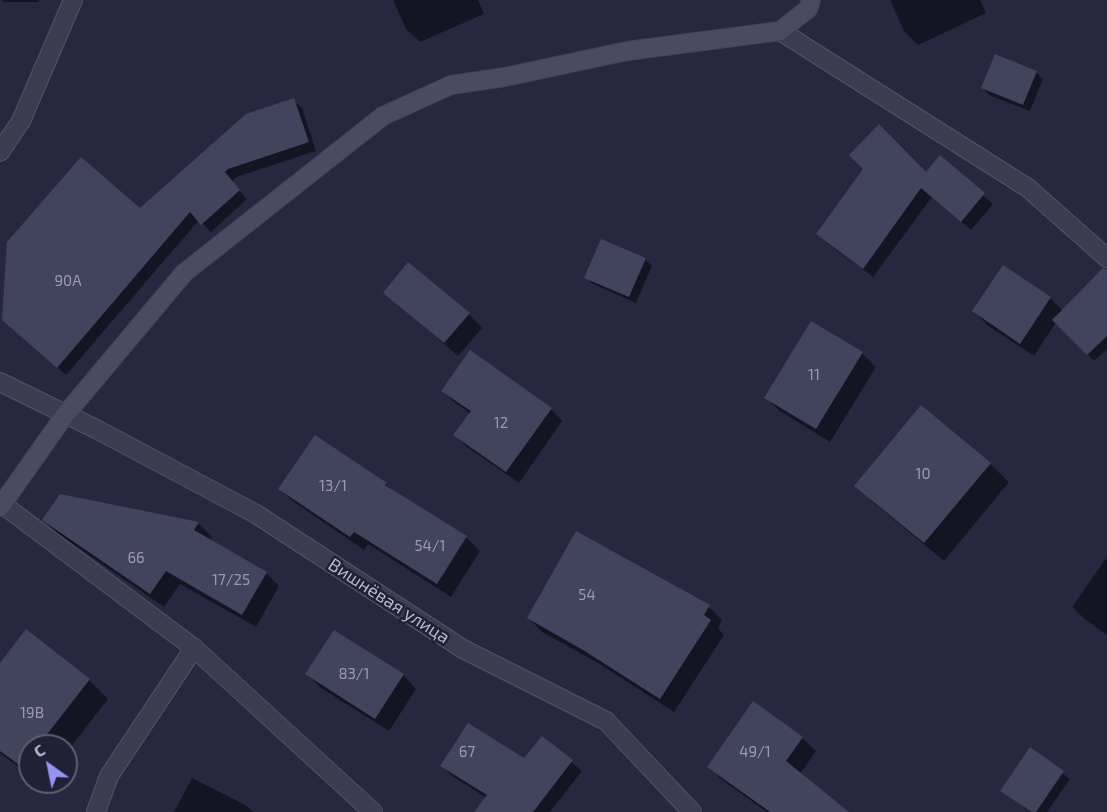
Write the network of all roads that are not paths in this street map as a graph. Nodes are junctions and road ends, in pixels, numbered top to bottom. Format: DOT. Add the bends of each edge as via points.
graph roads {
  1 [pos="73,0"];
  2 [pos="810,0"];
  3 [pos="780,31"];
  4 [pos="0,152"];
  5 [pos="1107,258"];
  6 [pos="0,382"];
  7 [pos="64,415"];
  8 [pos="1,505"];
  9 [pos="195,648"];
  10 [pos="96,812"];
  11 [pos="374,812"];
  12 [pos="692,812"];
  1 -- 4 [label="street" via="21,121"];
  2 -- 3 [label="street" via="808,9"];
  3 -- 5 [label="street" via="1028,188"];
  3 -- 7 [label="street" via="627,51 450,85 383,116 184,273"];
  6 -- 7 [label="street, Вишнёвая улица"];
  7 -- 8 [label="street"];
  7 -- 12 [label="street, Вишнёвая улица" via="256,514 463,649 606,721"];
  8 -- 9 [label="street"];
  9 -- 10 [label="street" via="109,776"];
  9 -- 11 [label="street"];
}
